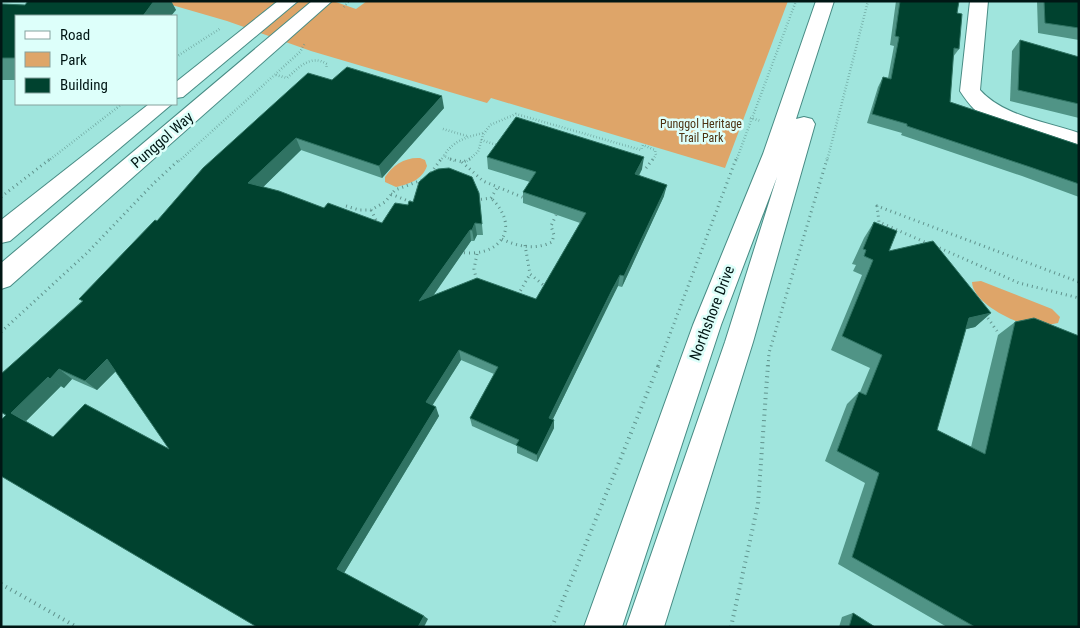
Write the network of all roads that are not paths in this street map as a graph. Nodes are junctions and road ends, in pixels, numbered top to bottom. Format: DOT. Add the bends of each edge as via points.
graph roads {
  1 [pos="289,1"];
  2 [pos="323,1"];
  3 [pos="825,1"];
  4 [pos="845,1"];
  5 [pos="979,1"];
  6 [pos="178,90"];
  7 [pos="161,105"];
  8 [pos="1079,141"];
  9 [pos="1,234"];
  10 [pos="1,279"];
  11 [pos="603,627"];
  12 [pos="645,627"];
  1 -- 6 [label="street, Punggol Way"];
  2 -- 10 [label="street, Punggol Way"];
  3 -- 11 [label="street, Northshore Drive" via="774,154 707,325"];
  4 -- 12 [label="street, Northshore Drive"];
  5 -- 8 [label="street" via="970,91 982,105 1003,116"];
  7 -- 9 [label="street, Punggol Way"];
}
